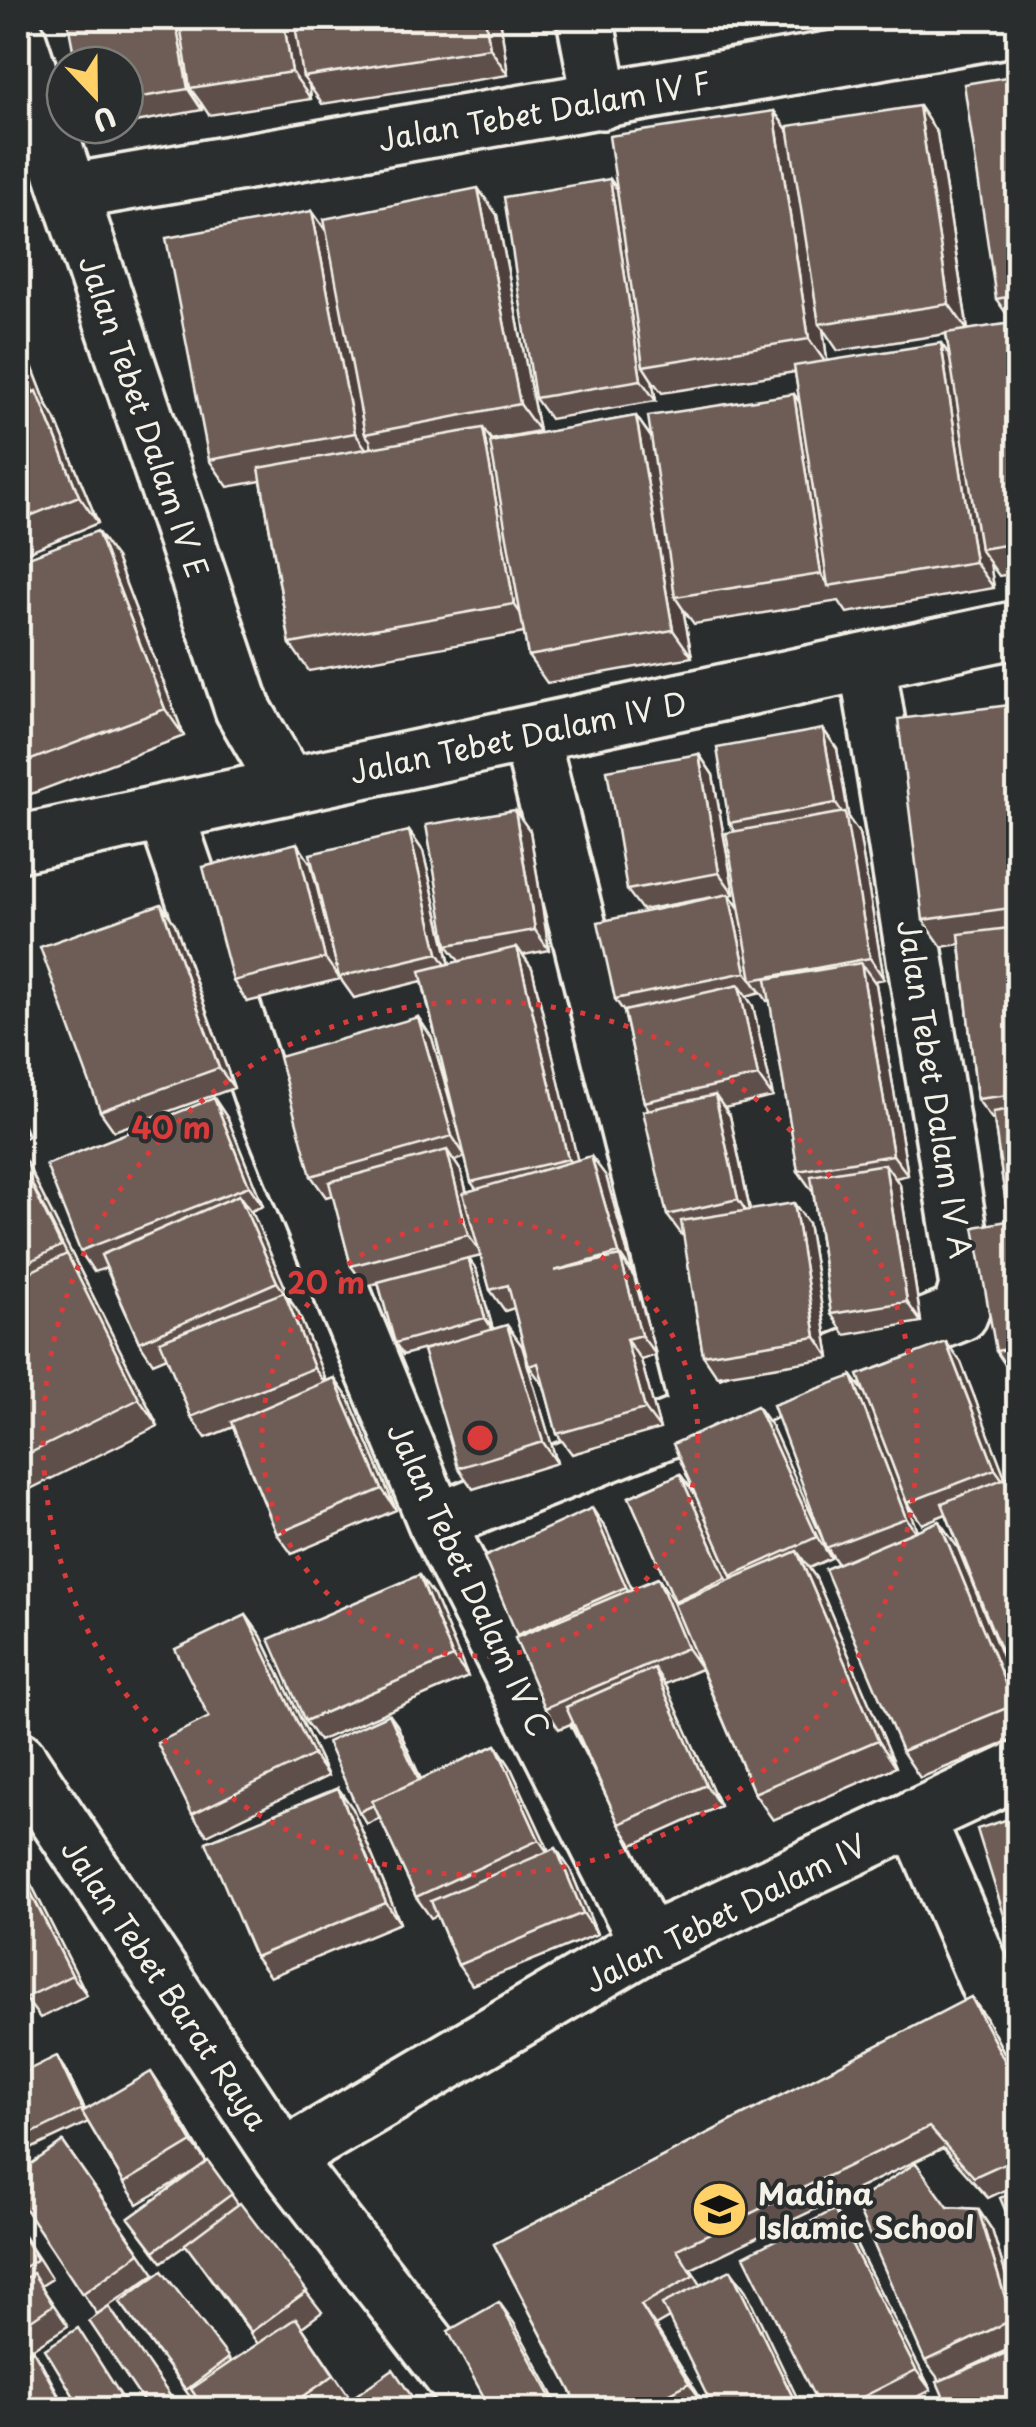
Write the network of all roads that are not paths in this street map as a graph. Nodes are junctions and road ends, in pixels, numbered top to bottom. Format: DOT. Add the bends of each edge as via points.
graph roads {
  1 [pos="585,18"];
  2 [pos="1018,27"];
  3 [pos="18,40"];
  4 [pos="601,101"];
  5 [pos="70,192"];
  6 [pos="1018,629"];
  7 [pos="867,662"];
  8 [pos="530,734"];
  9 [pos="287,785"];
  10 [pos="165,812"];
  11 [pos="18,844"];
  12 [pos="700,1416"];
  13 [pos="436,1522"];
  14 [pos="18,1759"];
  15 [pos="1018,1770"];
  16 [pos="916,1816"];
  17 [pos="648,1943"];
  18 [pos="1018,2053"];
  19 [pos="283,2158"];
  20 [pos="479,2410"];
  1 -- 4 [label="street"];
  2 -- 4 [label="street, Jalan Tebet Dalam IV F"];
  3 -- 5 [label="street, Jalan Tebet Dalam IV E"];
  4 -- 5 [label="street, Jalan Tebet Dalam IV F"];
  5 -- 9 [label="street, Jalan Tebet Dalam IV E" via="244,709"];
  6 -- 7 [label="street, Jalan Tebet Dalam IV D"];
  7 -- 8 [label="street, Jalan Tebet Dalam IV D"];
  7 -- 12 [label="street, Jalan Tebet Dalam IV A" via="968,1286 960,1313 949,1320"];
  8 -- 9 [label="street, Jalan Tebet Dalam IV D"];
  8 -- 12 [label="street"];
  9 -- 10 [label="street, Jalan Tebet Dalam IV D"];
  10 -- 11 [label="street, Jalan Tebet Dalam IV D"];
  10 -- 13 [label="street, Jalan Tebet Dalam IV C" via="265,1104"];
  12 -- 13 [label="street, Jalan Tebet Dalam IV A"];
  13 -- 17 [label="street, Jalan Tebet Dalam IV C"];
  14 -- 19 [label="street, Jalan Tebet Barat Raya"];
  15 -- 16 [label="street, Jalan Tebet Dalam IV"];
  16 -- 17 [label="street, Jalan Tebet Dalam IV"];
  16 -- 18 [label="street"];
  17 -- 19 [label="street, Jalan Tebet Dalam IV"];
  19 -- 20 [label="street, Jalan Tebet Barat Raya"];
}
